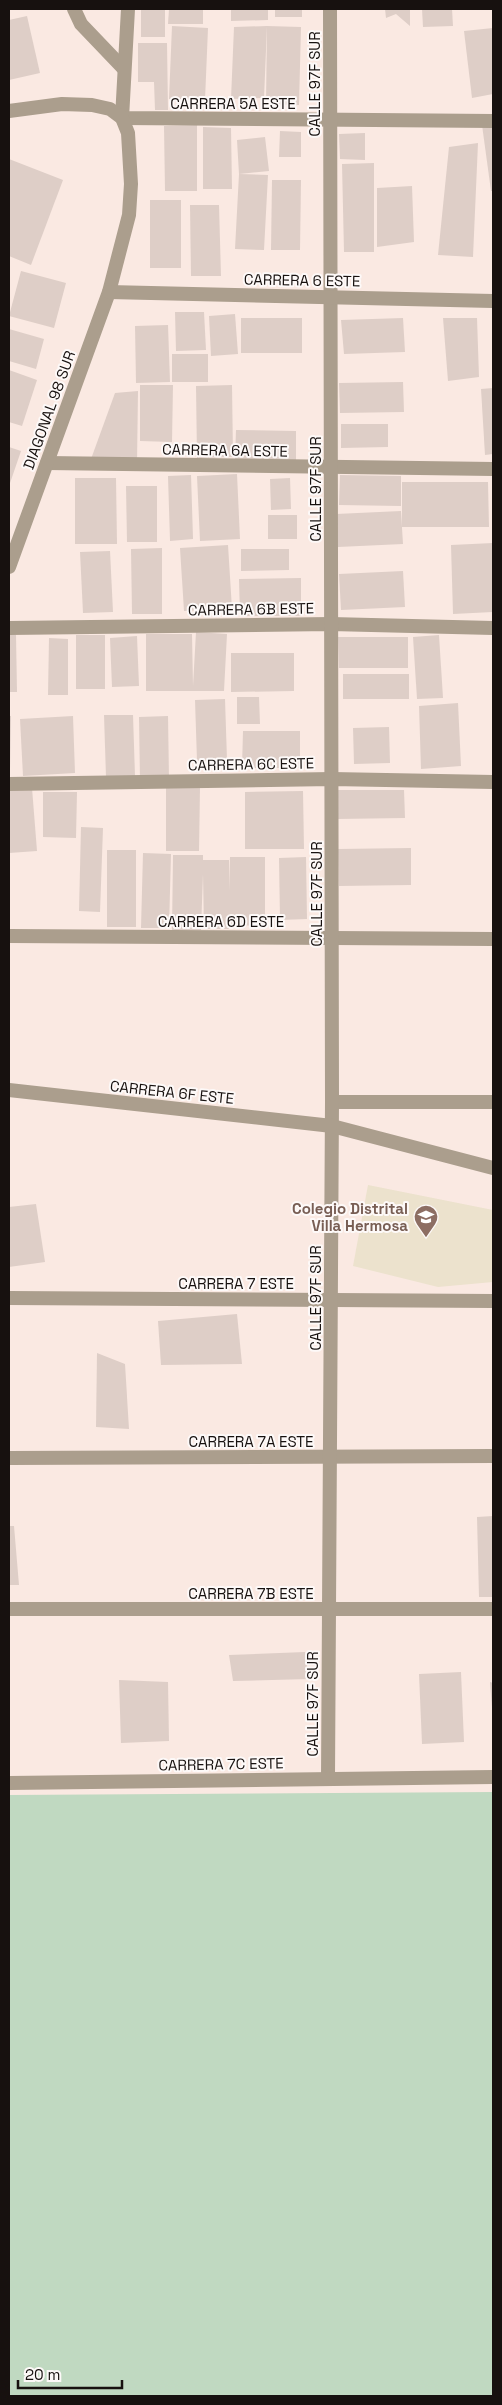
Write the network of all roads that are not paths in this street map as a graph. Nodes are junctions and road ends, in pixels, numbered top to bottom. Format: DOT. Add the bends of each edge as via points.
graph roads {
  1 [pos="74,9"];
  2 [pos="128,9"];
  3 [pos="330,9"];
  4 [pos="124,69"];
  5 [pos="9,111"];
  6 [pos="122,118"];
  7 [pos="330,120"];
  8 [pos="493,121"];
  9 [pos="109,292"];
  10 [pos="330,297"];
  11 [pos="493,301"];
  12 [pos="47,463"];
  13 [pos="331,468"];
  14 [pos="493,469"];
  15 [pos="9,567"];
  16 [pos="331,624"];
  17 [pos="9,628"];
  18 [pos="493,628"];
  19 [pos="332,779"];
  20 [pos="493,782"];
  21 [pos="9,784"];
  22 [pos="9,936"];
  23 [pos="332,938"];
  24 [pos="493,939"];
  25 [pos="9,1090"];
  26 [pos="332,1102"];
  27 [pos="493,1102"];
  28 [pos="332,1126"];
  29 [pos="493,1168"];
  30 [pos="9,1298"];
  31 [pos="331,1300"];
  32 [pos="493,1301"];
  33 [pos="493,1456"];
  34 [pos="330,1457"];
  35 [pos="9,1458"];
  36 [pos="329,1609"];
  37 [pos="493,1609"];
  38 [pos="9,1610"];
  39 [pos="493,1777"];
  40 [pos="328,1778"];
  41 [pos="9,1783"];
  1 -- 4 [label="street" via="81,24"];
  2 -- 4 [label="street, DIAGONAL 98 SUR"];
  3 -- 7 [label="street, CALLE 97F SUR"];
  4 -- 6 [label="street, DIAGONAL 98 SUR"];
  5 -- 6 [label="street" via="62,104 92,105 110,109"];
  6 -- 7 [label="street, CARRERA 5A ESTE"];
  6 -- 9 [label="street, DIAGONAL 98 SUR" via="131,153 129,215"];
  7 -- 8 [label="street, CARRERA 5A ESTE"];
  7 -- 10 [label="street, CALLE 97F SUR"];
  9 -- 10 [label="street, CARRERA 6 ESTE"];
  9 -- 12 [label="street, DIAGONAL 98 SUR"];
  10 -- 11 [label="street, CARRERA 6 ESTE"];
  10 -- 13 [label="street, CALLE 97F SUR"];
  12 -- 13 [label="street, CARRERA 6A ESTE"];
  12 -- 15 [label="street, DIAGONAL 98 SUR"];
  13 -- 14 [label="street, CARRERA 6A ESTE"];
  13 -- 16 [label="street, CALLE 97F SUR"];
  16 -- 17 [label="street, CARRERA 6B ESTE"];
  16 -- 18 [label="street, CARRERA 6B ESTE"];
  16 -- 19 [label="street, CALLE 97F SUR"];
  19 -- 20 [label="street, CARRERA 6C ESTE"];
  19 -- 21 [label="street, CARRERA 6C ESTE"];
  19 -- 23 [label="street, CALLE 97F SUR"];
  22 -- 23 [label="street, CARRERA 6D ESTE"];
  23 -- 24 [label="street, CARRERA 6D ESTE"];
  23 -- 26 [label="street, CALLE 97F SUR"];
  25 -- 28 [label="street, CARRERA 6F ESTE"];
  26 -- 27 [label="street"];
  26 -- 28 [label="street, CALLE 97F SUR"];
  28 -- 29 [label="street, CARRERA 6F ESTE"];
  28 -- 31 [label="street, CALLE 97F SUR"];
  30 -- 31 [label="street, CARRERA 7 ESTE"];
  31 -- 32 [label="street, CARRERA 7 ESTE"];
  31 -- 34 [label="street, CALLE 97F SUR"];
  33 -- 34 [label="street, CARRERA 7A ESTE"];
  34 -- 35 [label="street, CARRERA 7A ESTE"];
  34 -- 36 [label="street, CALLE 97F SUR"];
  36 -- 37 [label="street, CARRERA 7B ESTE"];
  36 -- 38 [label="street, CARRERA 7B ESTE"];
  36 -- 40 [label="street, CALLE 97F SUR"];
  39 -- 40 [label="street, CARRERA 7C ESTE"];
  40 -- 41 [label="street, CARRERA 7C ESTE"];
}
